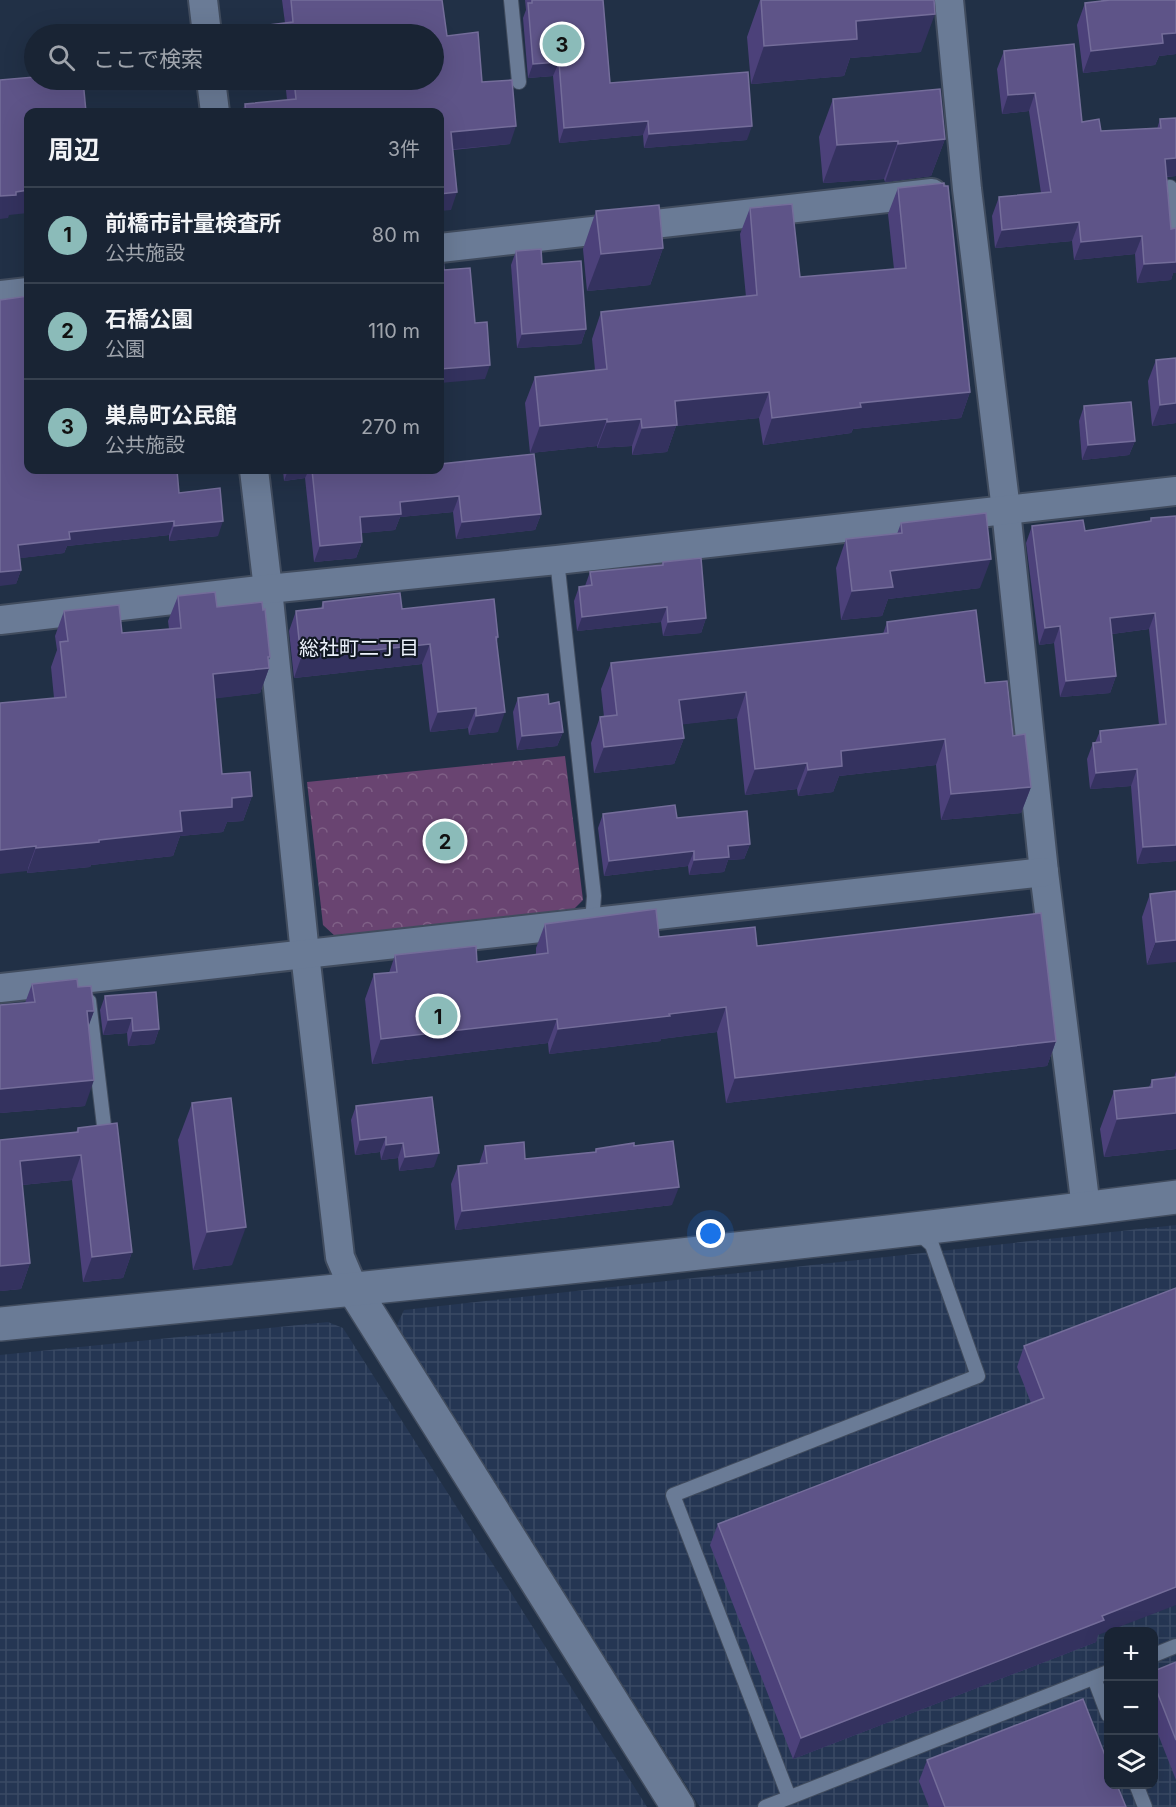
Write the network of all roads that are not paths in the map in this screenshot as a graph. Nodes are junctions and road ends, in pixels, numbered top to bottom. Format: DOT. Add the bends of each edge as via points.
graph roads {
  1 [pos="203,0"];
  2 [pos="511,0"];
  3 [pos="949,0"];
  4 [pos="206,24"];
  5 [pos="519,82"];
  6 [pos="212,90"];
  7 [pos="214,108"];
  8 [pos="1170,187"];
  9 [pos="967,189"];
  10 [pos="1176,223"];
  11 [pos="444,248"];
  12 [pos="24,292"];
  13 [pos="0,295"];
  14 [pos="254,474"];
  15 [pos="1176,491"];
  16 [pos="1006,510"];
  17 [pos="557,560"];
  18 [pos="268,589"];
  19 [pos="0,620"];
  20 [pos="1044,872"];
  21 [pos="592,922"];
  22 [pos="305,954"];
  23 [pos="87,978"];
  24 [pos="0,988"];
  25 [pos="105,1134"];
  26 [pos="1176,1197"];
  27 [pos="1086,1208"];
  28 [pos="914,1229"];
  29 [pos="354,1290"];
  30 [pos="0,1324"];
  31 [pos="1176,1646"];
  32 [pos="1158,1653"];
  33 [pos="1104,1674"];
  34 [pos="1094,1678"];
  35 [pos="1104,1704"];
  36 [pos="1138,1789"];
  37 [pos="789,1797"];
  38 [pos="678,1807"];
  39 [pos="765,1807"];
  40 [pos="1145,1807"];
  1 -- 4 [label="street"];
  2 -- 5 [label="lane"];
  3 -- 9 [label="street"];
  6 -- 7 [label="street"];
  8 -- 10 [label="lane"];
  9 -- 11 [label="street"];
  9 -- 16 [label="street"];
  12 -- 13 [label="street"];
  14 -- 18 [label="street"];
  15 -- 16 [label="street"];
  16 -- 17 [label="street"];
  16 -- 20 [label="street"];
  17 -- 18 [label="street"];
  17 -- 21 [label="lane" via="594,896"];
  18 -- 19 [label="street"];
  18 -- 22 [label="street"];
  20 -- 21 [label="street"];
  20 -- 27 [label="street"];
  21 -- 22 [label="street"];
  22 -- 23 [label="street"];
  22 -- 29 [label="street" via="340,1257"];
  23 -- 24 [label="street"];
  23 -- 25 [label="lane"];
  26 -- 27 [label="street"];
  27 -- 28 [label="street"];
  28 -- 29 [label="street"];
  28 -- 37 [label="lane" via="932,1245 978,1376 673,1494"];
  29 -- 30 [label="street"];
  29 -- 38 [label="street"];
  31 -- 32 [label="lane"];
  33 -- 34 [label="lane"];
  34 -- 35 [label="lane"];
  34 -- 37 [label="lane"];
  36 -- 40 [label="lane"];
  37 -- 39 [label="lane"];
}
